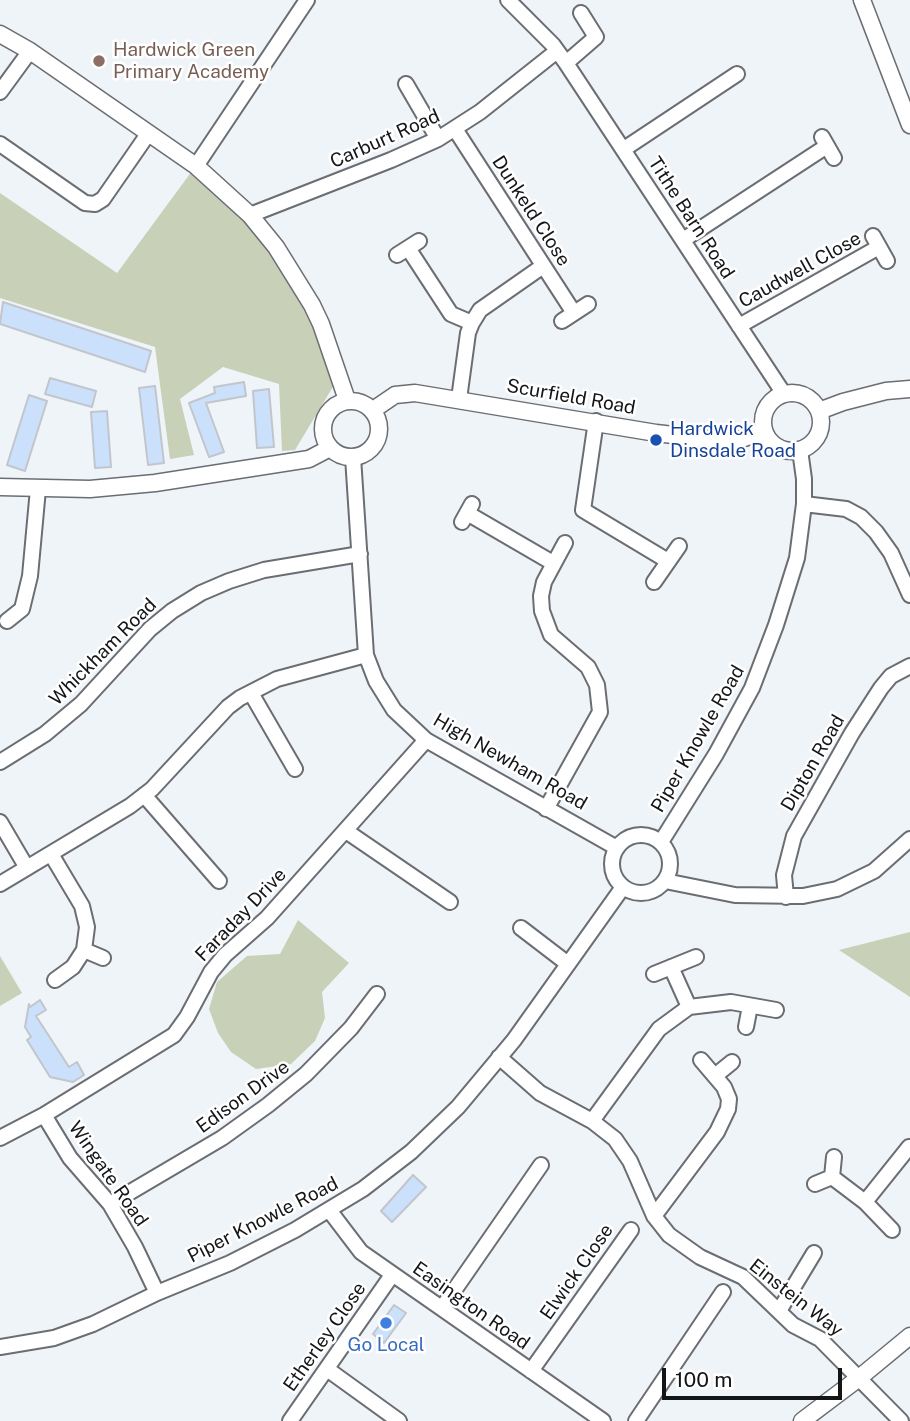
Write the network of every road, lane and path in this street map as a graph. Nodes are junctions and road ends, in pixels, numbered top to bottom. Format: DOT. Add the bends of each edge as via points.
graph roads {
  1 [pos="307,0"];
  2 [pos="508,0"];
  3 [pos="862,0"];
  4 [pos="581,13"];
  5 [pos="0,34"];
  6 [pos="30,51"];
  7 [pos="561,57"];
  8 [pos="406,83"];
  9 [pos="745,88"];
  10 [pos="0,92"];
  11 [pos="910,125"];
  12 [pos="455,129"];
  13 [pos="148,134"];
  14 [pos="438,139"];
  15 [pos="0,144"];
  16 [pos="827,147"];
  17 [pos="624,149"];
  18 [pos="196,166"];
  19 [pos="250,215"];
  20 [pos="683,240"];
  21 [pos="408,248"];
  22 [pos="887,261"];
  23 [pos="543,266"];
  24 [pos="588,304"];
  25 [pos="472,323"];
  26 [pos="738,326"];
  27 [pos="910,388"];
  28 [pos="784,394"];
  29 [pos="459,399"];
  30 [pos="347,400"];
  31 [pos="373,410"];
  32 [pos="819,411"];
  33 [pos="596,421"];
  34 [pos="764,431"];
  35 [pos="330,448"];
  36 [pos="800,450"];
  37 [pos="353,457"];
  38 [pos="0,487"];
  39 [pos="38,489"];
  40 [pos="804,504"];
  41 [pos="467,513"];
  42 [pos="565,543"];
  43 [pos="679,546"];
  44 [pos="360,554"];
  45 [pos="668,561"];
  46 [pos="553,563"];
  47 [pos="654,582"];
  48 [pos="910,595"];
  49 [pos="7,620"];
  50 [pos="366,655"];
  51 [pos="910,666"];
  52 [pos="251,693"];
  53 [pos="426,740"];
  54 [pos="0,762"];
  55 [pos="295,769"];
  56 [pos="144,795"];
  57 [pos="546,809"];
  58 [pos="0,822"];
  59 [pos="346,831"];
  60 [pos="910,839"];
  61 [pos="661,842"];
  62 [pos="617,848"];
  63 [pos="51,854"];
  64 [pos="27,868"];
  65 [pos="219,881"];
  66 [pos="665,881"];
  67 [pos="0,884"];
  68 [pos="623,887"];
  69 [pos="786,897"];
  70 [pos="450,902"];
  71 [pos="521,928"];
  72 [pos="84,950"];
  73 [pos="696,957"];
  74 [pos="103,958"];
  75 [pos="568,964"];
  76 [pos="671,967"];
  77 [pos="654,974"];
  78 [pos="55,980"];
  79 [pos="377,994"];
  80 [pos="750,1006"];
  81 [pos="689,1007"];
  82 [pos="776,1010"];
  83 [pos="746,1027"];
  84 [pos="499,1058"];
  85 [pos="701,1060"];
  86 [pos="732,1062"];
  87 [pos="716,1075"];
  88 [pos="44,1115"];
  89 [pos="593,1121"];
  90 [pos="0,1138"];
  91 [pos="910,1146"];
  92 [pos="834,1157"];
  93 [pos="541,1165"];
  94 [pos="832,1177"];
  95 [pos="815,1184"];
  96 [pos="865,1202"];
  97 [pos="110,1204"];
  98 [pos="329,1210"];
  99 [pos="654,1216"];
  100 [pos="631,1230"];
  101 [pos="892,1230"];
  102 [pos="814,1253"];
  103 [pos="392,1275"];
  104 [pos="723,1292"];
  105 [pos="157,1293"];
  106 [pos="442,1308"];
  107 [pos="779,1311"];
  108 [pos="910,1336"];
  109 [pos="0,1347"];
  110 [pos="327,1369"];
  111 [pos="531,1371"];
  112 [pos="859,1378"];
  113 [pos="290,1421"];
  114 [pos="399,1421"];
  115 [pos="603,1421"];
  116 [pos="636,1421"];
  117 [pos="802,1421"];
  118 [pos="901,1421"];
  1 -- 18 [label="street"];
  2 -- 7 [label="street, Tithe Barn Road"];
  3 -- 11 [label="street"];
  4 -- 7 [label="street" via="596,37"];
  5 -- 6 [label="street"];
  6 -- 10 [label="street"];
  6 -- 13 [label="street"];
  7 -- 12 [label="street, Carburt Road"];
  7 -- 17 [label="street, Tithe Barn Road"];
  8 -- 14 [label="street"];
  9 -- 17 [label="street" via="734,70"];
  12 -- 14 [label="street, Carburt Road"];
  12 -- 23 [label="street, Dunkeld Close"];
  13 -- 15 [label="street" via="95,204 85,203"];
  13 -- 18 [label="street"];
  14 -- 19 [label="street, Carburt Road"];
  16 -- 20 [label="street"];
  17 -- 20 [label="street, Tithe Barn Road"];
  18 -- 19 [label="street"];
  19 -- 30 [label="street" via="312,305"];
  20 -- 26 [label="street, Tithe Barn Road"];
  21 -- 25 [label="street" via="451,314"];
  22 -- 26 [label="street, Caudwell Close" via="876,242"];
  23 -- 24 [label="street, Dunkeld Close" via="568,317"];
  23 -- 25 [label="street" via="480,310"];
  25 -- 29 [label="street"];
  26 -- 28 [label="street, Tithe Barn Road"];
  27 -- 32 [label="street"];
  28 -- 32 [label="street" via="804,396"];
  28 -- 34 [label="street" via="766,409"];
  29 -- 31 [label="street, Scurfield Road" via="395,395"];
  29 -- 33 [label="street, Scurfield Road"];
  30 -- 31 [label="street"];
  30 -- 35 [label="street" via="324,416 323,435"];
  31 -- 37 [label="street" via="378,436 365,454"];
  32 -- 36 [label="street" via="816,439"];
  33 -- 34 [label="street, Scurfield Road" via="733,442"];
  33 -- 45 [label="street" via="583,510"];
  34 -- 36 [label="street" via="778,447"];
  35 -- 37 [label="street"];
  35 -- 39 [label="street" via="309,458 155,483"];
  36 -- 40 [label="street, Piper Knowle Road"];
  37 -- 44 [label="street, High Newham Road"];
  38 -- 39 [label="street"];
  39 -- 49 [label="street" via="22,610"];
  40 -- 48 [label="street" via="846,509 861,517 891,553"];
  40 -- 61 [label="street, Piper Knowle Road" via="797,558 759,671 716,754"];
  41 -- 46 [label="street"];
  42 -- 46 [label="street"];
  43 -- 45 [label="street"];
  44 -- 50 [label="street, High Newham Road"];
  44 -- 54 [label="street, Whickham Road" via="264,570 201,593 150,629 81,705"];
  45 -- 47 [label="street"];
  46 -- 57 [label="street" via="541,596 546,624 551,635 588,667 597,685 600,712"];
  50 -- 52 [label="street" via="278,679"];
  50 -- 53 [label="street, High Newham Road" via="382,694"];
  51 -- 69 [label="street, Dipton Road" via="880,688 794,836 784,875"];
  52 -- 55 [label="street"];
  52 -- 56 [label="street" via="228,707"];
  53 -- 57 [label="street, High Newham Road"];
  53 -- 59 [label="street, Faraday Drive"];
  56 -- 63 [label="street"];
  56 -- 65 [label="street"];
  57 -- 62 [label="street, High Newham Road"];
  58 -- 64 [label="street"];
  59 -- 70 [label="street"];
  59 -- 88 [label="street, Faraday Drive" via="267,918 225,955 174,1035"];
  60 -- 69 [label="street" via="874,871 837,889"];
  61 -- 62 [label="street, Piper Knowle Road" via="636,835"];
  61 -- 66 [label="street, Piper Knowle Road" via="670,859"];
  62 -- 68 [label="street" via="613,870"];
  63 -- 64 [label="street"];
  63 -- 72 [label="street" via="82,906 87,927"];
  64 -- 67 [label="street"];
  66 -- 68 [label="street" via="643,893"];
  66 -- 69 [label="street" via="735,895"];
  68 -- 75 [label="street, Piper Knowle Road"];
  71 -- 75 [label="street"];
  72 -- 74 [label="street"];
  72 -- 78 [label="street" via="74,967"];
  73 -- 76 [label="street"];
  75 -- 84 [label="street, Piper Knowle Road"];
  76 -- 77 [label="street"];
  76 -- 81 [label="street"];
  79 -- 97 [label="street, Edison Drive" via="306,1074 268,1105 222,1138"];
  80 -- 81 [label="street" via="731,1002"];
  80 -- 82 [label="street"];
  80 -- 83 [label="street"];
  81 -- 89 [label="street" via="659,1029"];
  84 -- 89 [label="street, Einstein Way" via="540,1093"];
  84 -- 98 [label="street, Piper Knowle Road" via="458,1107 411,1152"];
  85 -- 87 [label="street"];
  86 -- 87 [label="street"];
  87 -- 99 [label="street" via="729,1099 724,1121"];
  88 -- 90 [label="street, Faraday Drive"];
  88 -- 97 [label="street, Wingate Road" via="70,1158"];
  89 -- 99 [label="street, Einstein Way" via="615,1139 630,1161"];
  91 -- 96 [label="street"];
  92 -- 94 [label="street"];
  93 -- 106 [label="street"];
  94 -- 95 [label="street"];
  94 -- 96 [label="street"];
  96 -- 101 [label="street"];
  97 -- 105 [label="street, Wingate Road"];
  98 -- 103 [label="street, Easington Road" via="361,1252"];
  98 -- 105 [label="street, Piper Knowle Road" via="230,1264"];
  99 -- 107 [label="street, Einstein Way" via="669,1235 743,1278"];
  100 -- 111 [label="street, Elwick Close"];
  102 -- 107 [label="street"];
  103 -- 106 [label="street, Easington Road"];
  103 -- 110 [label="street, Etherley Close"];
  104 -- 116 [label="street"];
  105 -- 109 [label="street, Piper Knowle Road" via="54,1338"];
  106 -- 111 [label="street, Easington Road"];
  107 -- 112 [label="street, Einstein Way" via="793,1325 821,1339"];
  108 -- 112 [label="street"];
  110 -- 113 [label="street, Etherley Close"];
  110 -- 114 [label="street"];
  111 -- 115 [label="street, Easington Road"];
  112 -- 117 [label="street"];
  112 -- 118 [label="street, Einstein Way"];
}
